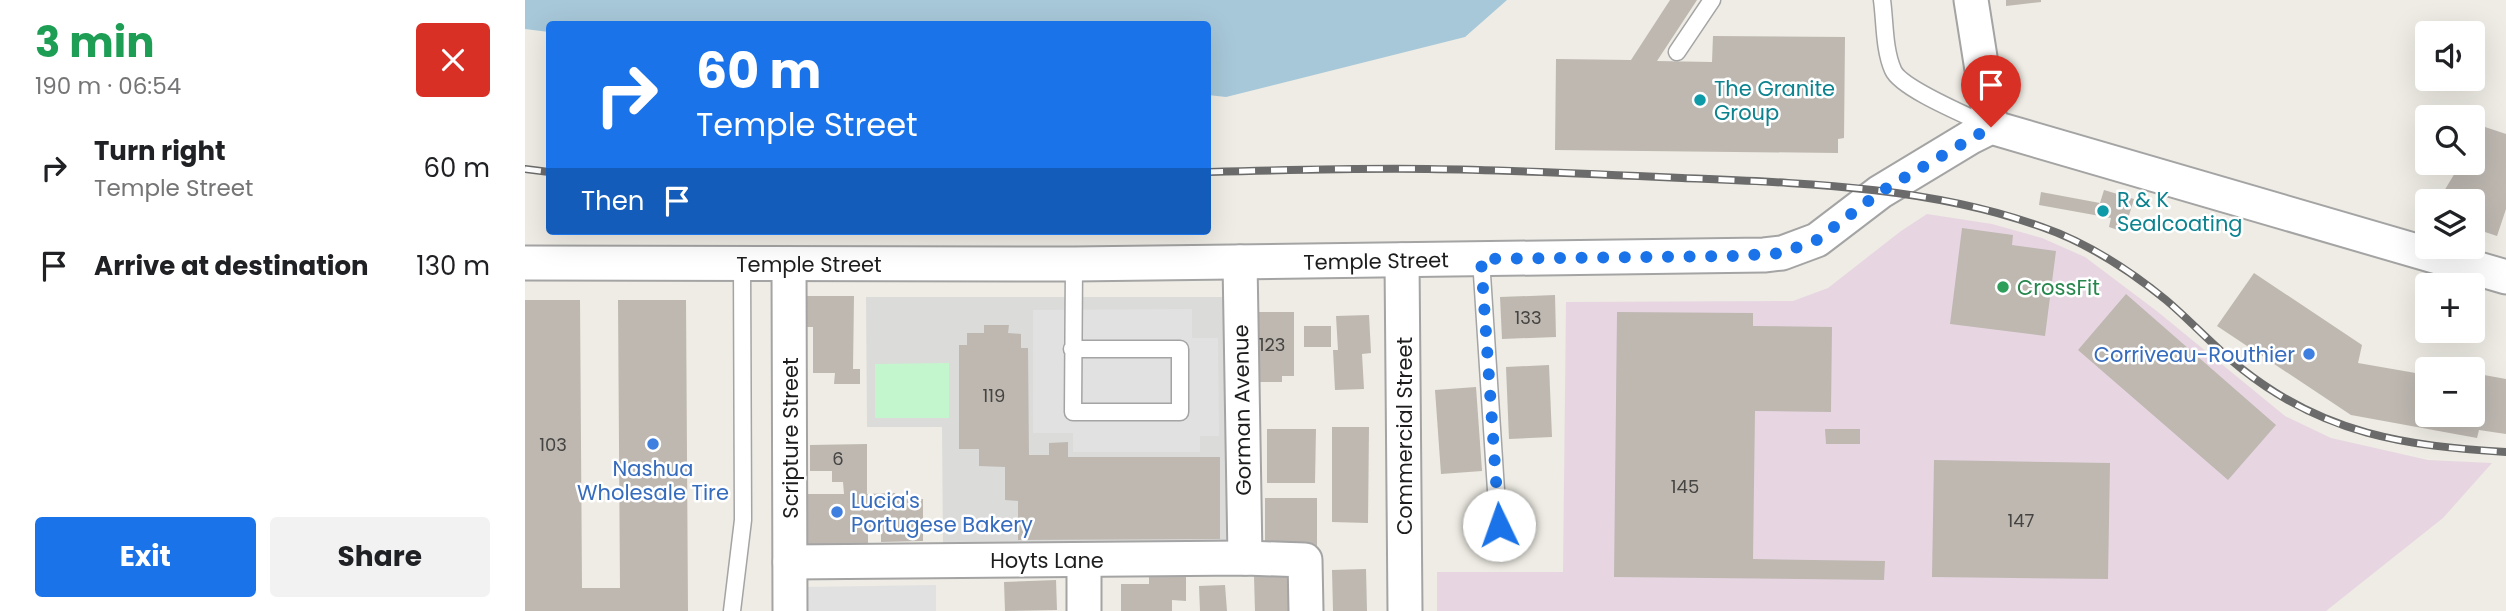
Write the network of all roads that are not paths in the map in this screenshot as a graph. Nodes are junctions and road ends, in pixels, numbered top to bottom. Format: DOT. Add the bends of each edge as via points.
graph roads {
  1 [pos="1712,0"];
  2 [pos="1882,0"];
  3 [pos="1971,0"];
  4 [pos="1677,52"];
  5 [pos="1991,127"];
  6 [pos="1481,259"];
  7 [pos="1402,260"];
  8 [pos="1240,262"];
  9 [pos="525,263"];
  10 [pos="742,264"];
  11 [pos="789,264"];
  12 [pos="1074,264"];
  13 [pos="2506,277"];
  14 [pos="1072,349"];
  15 [pos="1500,552"];
  16 [pos="1245,558"];
  17 [pos="1084,560"];
  18 [pos="790,562"];
  19 [pos="731,611"];
  20 [pos="790,611"];
  21 [pos="1084,611"];
  22 [pos="1305,611"];
  23 [pos="1405,611"];
  1 -- 4 [label="lane"];
  2 -- 5 [label="lane" via="1895,75"];
  3 -- 5 [label="street"];
  5 -- 6 [label="street, Temple Street" via="1880,192 1817,240 1782,253"];
  5 -- 13 [label="street"];
  6 -- 7 [label="street, Temple Street"];
  6 -- 15 [label="lane"];
  7 -- 8 [label="street, Temple Street"];
  7 -- 23 [label="street, Commercial Street"];
  8 -- 12 [label="street, Temple Street"];
  8 -- 16 [label="street, Gorman Avenue"];
  9 -- 10 [label="street, Temple Street"];
  10 -- 11 [label="street, Temple Street"];
  10 -- 19 [label="lane" via="743,520"];
  11 -- 12 [label="street, Temple Street"];
  11 -- 18 [label="street, Scripture Street"];
  12 -- 14 [label="lane"];
  14 -- 14 [label="lane" via="1073,412 1180,412 1180,349"];
  16 -- 17 [label="street, Hoyts Lane"];
  16 -- 22 [label="street, Hoyts Lane" via="1305,560"];
  17 -- 18 [label="street, Hoyts Lane"];
  17 -- 21 [label="street"];
  18 -- 20 [label="street, Scripture Street"];
}
